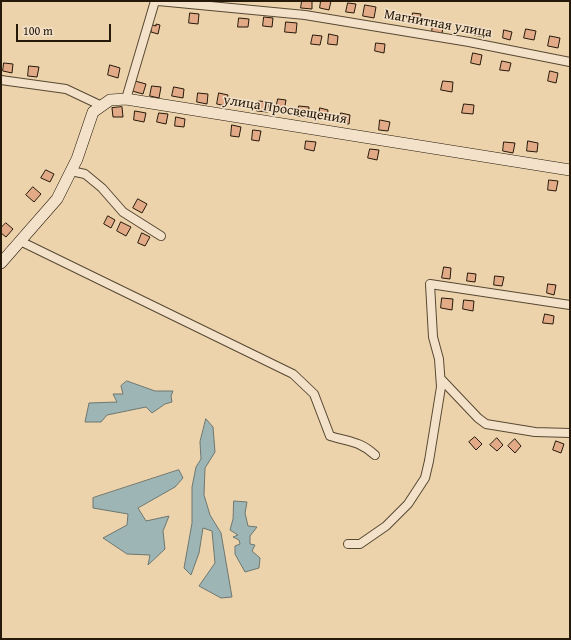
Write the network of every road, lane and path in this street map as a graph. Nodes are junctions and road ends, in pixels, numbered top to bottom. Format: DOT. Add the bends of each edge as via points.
graph roads {
  1 [pos="156,1"];
  2 [pos="570,62"];
  3 [pos="1,80"];
  4 [pos="126,99"];
  5 [pos="102,106"];
  6 [pos="570,170"];
  7 [pos="71,171"];
  8 [pos="161,236"];
  9 [pos="20,241"];
  10 [pos="1,263"];
  11 [pos="570,305"];
  12 [pos="441,379"];
  13 [pos="570,432"];
  14 [pos="375,455"];
  15 [pos="348,544"];
  1 -- 2 [label="street, Магнитная улица" via="306,15"];
  1 -- 4 [label="street"];
  3 -- 5 [label="street" via="66,89"];
  4 -- 5 [label="street, улица Просвещения" via="110,100"];
  4 -- 6 [label="street, улица Просвещения"];
  5 -- 7 [label="street" via="94,112"];
  7 -- 8 [label="street" via="85,174 102,188 123,212"];
  7 -- 9 [label="street" via="57,199"];
  9 -- 10 [label="street"];
  9 -- 14 [label="street" via="293,374 314,394 330,436 357,442"];
  11 -- 12 [label="street" via="430,284 433,337 440,359"];
  12 -- 13 [label="street" via="486,424 535,432"];
  12 -- 15 [label="street" via="429,461 417,491 386,526 360,544"];
}
